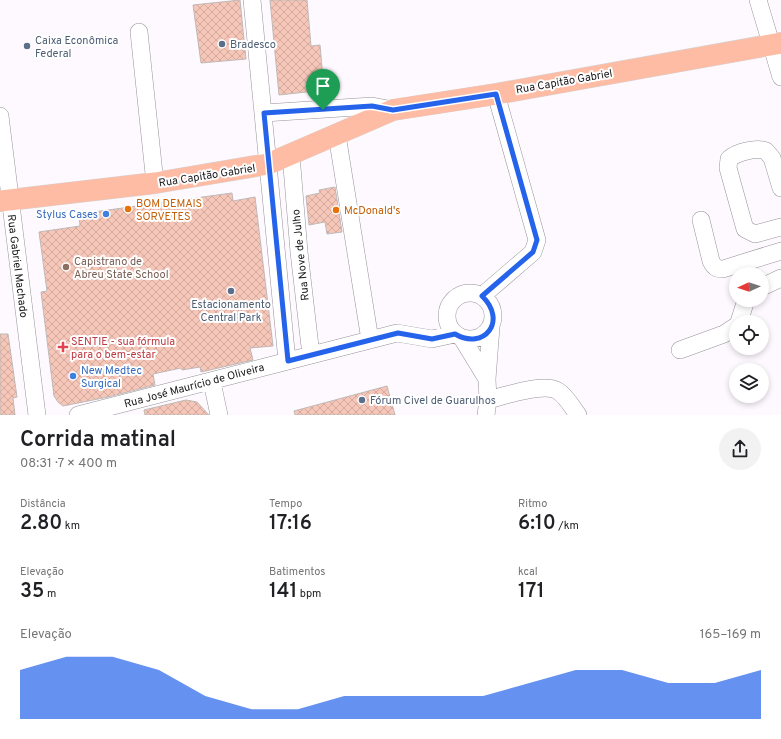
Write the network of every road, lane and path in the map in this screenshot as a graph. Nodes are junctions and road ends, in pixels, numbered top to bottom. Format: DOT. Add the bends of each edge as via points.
graph roads {
  1 [pos="252,0"];
  2 [pos="758,0"];
  3 [pos="139,32"];
  4 [pos="776,43"];
  5 [pos="781,77"];
  6 [pos="496,94"];
  7 [pos="393,110"];
  8 [pos="264,113"];
  9 [pos="0,116"];
  10 [pos="337,134"];
  11 [pos="290,155"];
  12 [pos="268,164"];
  13 [pos="155,183"];
  14 [pos="781,187"];
  15 [pos="5,200"];
  16 [pos="701,220"];
  17 [pos="781,227"];
  18 [pos="781,251"];
  19 [pos="781,278"];
  20 [pos="769,284"];
  21 [pos="482,296"];
  22 [pos="491,327"];
  23 [pos="729,331"];
  24 [pos="459,336"];
  25 [pos="370,340"];
  26 [pos="680,350"];
  27 [pos="311,355"];
  28 [pos="288,361"];
  29 [pos="486,379"];
  30 [pos="212,382"];
  31 [pos="487,408"];
  32 [pos="37,415"];
  33 [pos="78,415"];
  34 [pos="219,415"];
  35 [pos="578,415"];
  1 -- 8 [label="street, Rua Nove de Julho"];
  2 -- 4 [label="street"];
  3 -- 13 [label="street"];
  4 -- 5 [label="street"];
  4 -- 6 [label="main road, Rua Capitão Gabriel"];
  6 -- 7 [label="main road, Rua Capitão Gabriel"];
  6 -- 21 [label="street" via="537,240 533,252"];
  7 -- 8 [label="street" via="372,106"];
  7 -- 10 [label="main road, Rua Capitão Gabriel"];
  8 -- 12 [label="street, Rua Nove de Julho"];
  9 -- 15 [label="street, Rua Gabriel Machado"];
  10 -- 11 [label="main road, Rua Capitão Gabriel"];
  10 -- 25 [label="street"];
  11 -- 12 [label="main road, Rua Capitão Gabriel"];
  11 -- 27 [label="street, Rua Nove de Julho"];
  12 -- 13 [label="main road, Rua Capitão Gabriel"];
  12 -- 28 [label="street, Rua Nove de Julho"];
  13 -- 15 [label="main road, Rua Capitão Gabriel"];
  14 -- 17 [label="street" via="772,158 766,151 756,150 729,159 728,168 745,228 755,234"];
  15 -- 32 [label="street, Rua Gabriel Machado"];
  16 -- 18 [label="street" via="711,261 718,269"];
  19 -- 20 [label="street"];
  21 -- 22 [label="street" via="491,304 494,316"];
  21 -- 24 [label="street" via="468,292 460,295 450,306 448,321"];
  22 -- 24 [label="street" via="478,338 470,340"];
  22 -- 29 [label="street"];
  23 -- 26 [label="street"];
  24 -- 25 [label="street, Rua José Maurício de Oliveira" via="432,339 398,333"];
  24 -- 29 [label="street"];
  25 -- 27 [label="street, Rua José Maurício de Oliveira"];
  27 -- 28 [label="street, Rua José Maurício de Oliveira"];
  28 -- 30 [label="street, Rua José Maurício de Oliveira"];
  29 -- 31 [label="street"];
  30 -- 33 [label="street, Rua José Maurício de Oliveira"];
  30 -- 34 [label="street"];
  31 -- 35 [label="street" via="539,388 549,388 565,396"];
}
